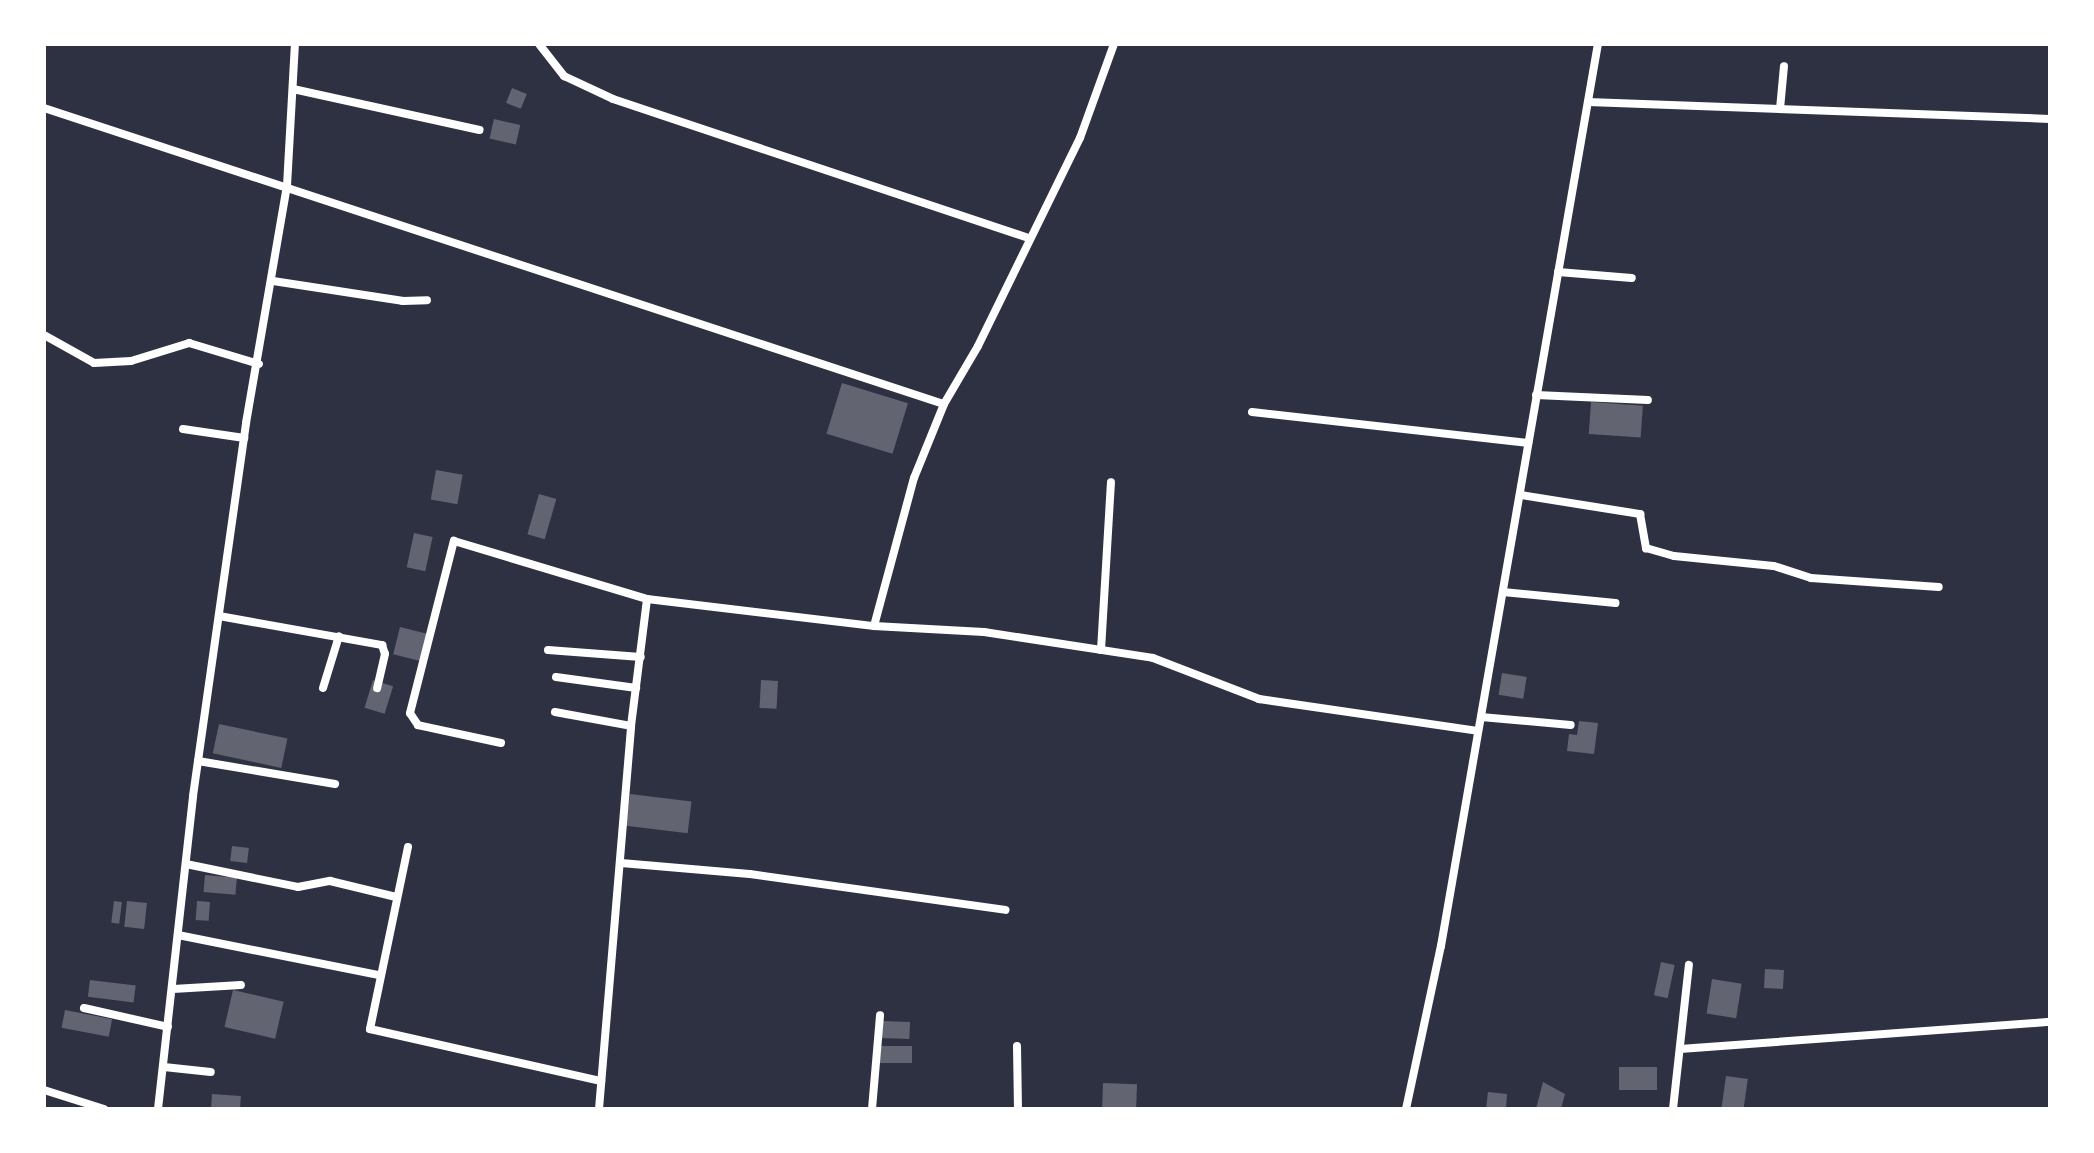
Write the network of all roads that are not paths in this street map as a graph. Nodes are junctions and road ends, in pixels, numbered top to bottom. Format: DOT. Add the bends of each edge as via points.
graph roads {
  1 [pos="295,44"];
  2 [pos="539,44"];
  3 [pos="1114,44"];
  4 [pos="1598,44"];
  5 [pos="1784,66"];
  6 [pos="293,89"];
  7 [pos="1588,102"];
  8 [pos="44,108"];
  9 [pos="1780,109"];
  10 [pos="2050,119"];
  11 [pos="480,130"];
  12 [pos="287,186"];
  13 [pos="1029,238"];
  14 [pos="1558,272"];
  15 [pos="1632,278"];
  16 [pos="273,281"];
  17 [pos="427,300"];
  18 [pos="44,335"];
  19 [pos="259,364"];
  20 [pos="1536,395"];
  21 [pos="1648,400"];
  22 [pos="944,404"];
  23 [pos="1252,412"];
  24 [pos="183,429"];
  25 [pos="244,438"];
  26 [pos="1528,443"];
  27 [pos="1111,482"];
  28 [pos="1521,495"];
  29 [pos="1939,587"];
  30 [pos="1503,592"];
  31 [pos="647,599"];
  32 [pos="1615,603"];
  33 [pos="219,616"];
  34 [pos="874,626"];
  35 [pos="339,636"];
  36 [pos="548,650"];
  37 [pos="1101,650"];
  38 [pos="641,657"];
  39 [pos="556,677"];
  40 [pos="323,688"];
  41 [pos="377,688"];
  42 [pos="636,688"];
  43 [pos="555,712"];
  44 [pos="1481,717"];
  45 [pos="1571,725"];
  46 [pos="631,726"];
  47 [pos="1478,731"];
  48 [pos="501,743"];
  49 [pos="198,761"];
  50 [pos="335,784"];
  51 [pos="408,847"];
  52 [pos="621,863"];
  53 [pos="186,864"];
  54 [pos="396,897"];
  55 [pos="1005,910"];
  56 [pos="178,935"];
  57 [pos="1689,965"];
  58 [pos="379,975"];
  59 [pos="241,985"];
  60 [pos="173,989"];
  61 [pos="84,1008"];
  62 [pos="880,1015"];
  63 [pos="2050,1022"];
  64 [pos="168,1027"];
  65 [pos="1017,1046"];
  66 [pos="1680,1049"];
  67 [pos="164,1067"];
  68 [pos="211,1072"];
  69 [pos="601,1081"];
  70 [pos="44,1090"];
  71 [pos="104,1109"];
  72 [pos="158,1109"];
  73 [pos="599,1109"];
  74 [pos="872,1109"];
  75 [pos="1018,1109"];
  76 [pos="1406,1109"];
  77 [pos="1673,1109"];
  1 -- 6 [label="street"];
  2 -- 13 [label="street" via="564,76 613,99"];
  3 -- 13 [label="street" via="1080,138"];
  4 -- 7 [label="street"];
  5 -- 9 [label="street"];
  6 -- 11 [label="street"];
  6 -- 12 [label="street"];
  7 -- 9 [label="street"];
  7 -- 14 [label="street"];
  8 -- 12 [label="street"];
  9 -- 10 [label="street"];
  12 -- 16 [label="street"];
  12 -- 22 [label="street"];
  13 -- 22 [label="street"];
  14 -- 15 [label="street"];
  14 -- 20 [label="street"];
  16 -- 17 [label="street"];
  16 -- 19 [label="street"];
  18 -- 19 [label="street" via="94,363 131,361 189,343"];
  19 -- 25 [label="street"];
  20 -- 21 [label="street"];
  20 -- 26 [label="street"];
  22 -- 34 [label="street" via="914,478"];
  23 -- 26 [label="street"];
  24 -- 25 [label="street"];
  25 -- 33 [label="street"];
  26 -- 28 [label="street"];
  27 -- 37 [label="street"];
  28 -- 29 [label="street" via="1640,514 1641,538 1646,548 1658,552 1763,565 1811,578"];
  28 -- 30 [label="street"];
  30 -- 32 [label="street"];
  30 -- 44 [label="street"];
  31 -- 34 [label="street"];
  31 -- 38 [label="street"];
  31 -- 48 [label="street" via="454,541 410,713 418,725"];
  33 -- 35 [label="street"];
  33 -- 49 [label="street"];
  34 -- 37 [label="street" via="984,632"];
  35 -- 40 [label="street"];
  35 -- 41 [label="street" via="382,645 385,654"];
  36 -- 38 [label="street"];
  37 -- 47 [label="street" via="1153,658 1259,699"];
  38 -- 42 [label="street"];
  39 -- 42 [label="street"];
  42 -- 46 [label="street"];
  43 -- 46 [label="street"];
  44 -- 45 [label="street"];
  44 -- 47 [label="street"];
  46 -- 52 [label="street"];
  47 -- 76 [label="street"];
  49 -- 50 [label="street"];
  49 -- 53 [label="street"];
  51 -- 54 [label="street"];
  52 -- 55 [label="street" via="750,874"];
  52 -- 69 [label="street"];
  53 -- 54 [label="street" via="298,887 330,881"];
  53 -- 56 [label="street"];
  54 -- 58 [label="street"];
  56 -- 58 [label="street"];
  56 -- 60 [label="street"];
  57 -- 66 [label="street"];
  58 -- 69 [label="street" via="369,1018 373,1032"];
  59 -- 60 [label="street"];
  60 -- 64 [label="street"];
  61 -- 64 [label="street"];
  62 -- 74 [label="street"];
  63 -- 66 [label="street"];
  64 -- 67 [label="street"];
  65 -- 75 [label="street"];
  66 -- 77 [label="street"];
  67 -- 68 [label="street"];
  67 -- 72 [label="street"];
  69 -- 73 [label="street"];
  70 -- 71 [label="street"];
}
